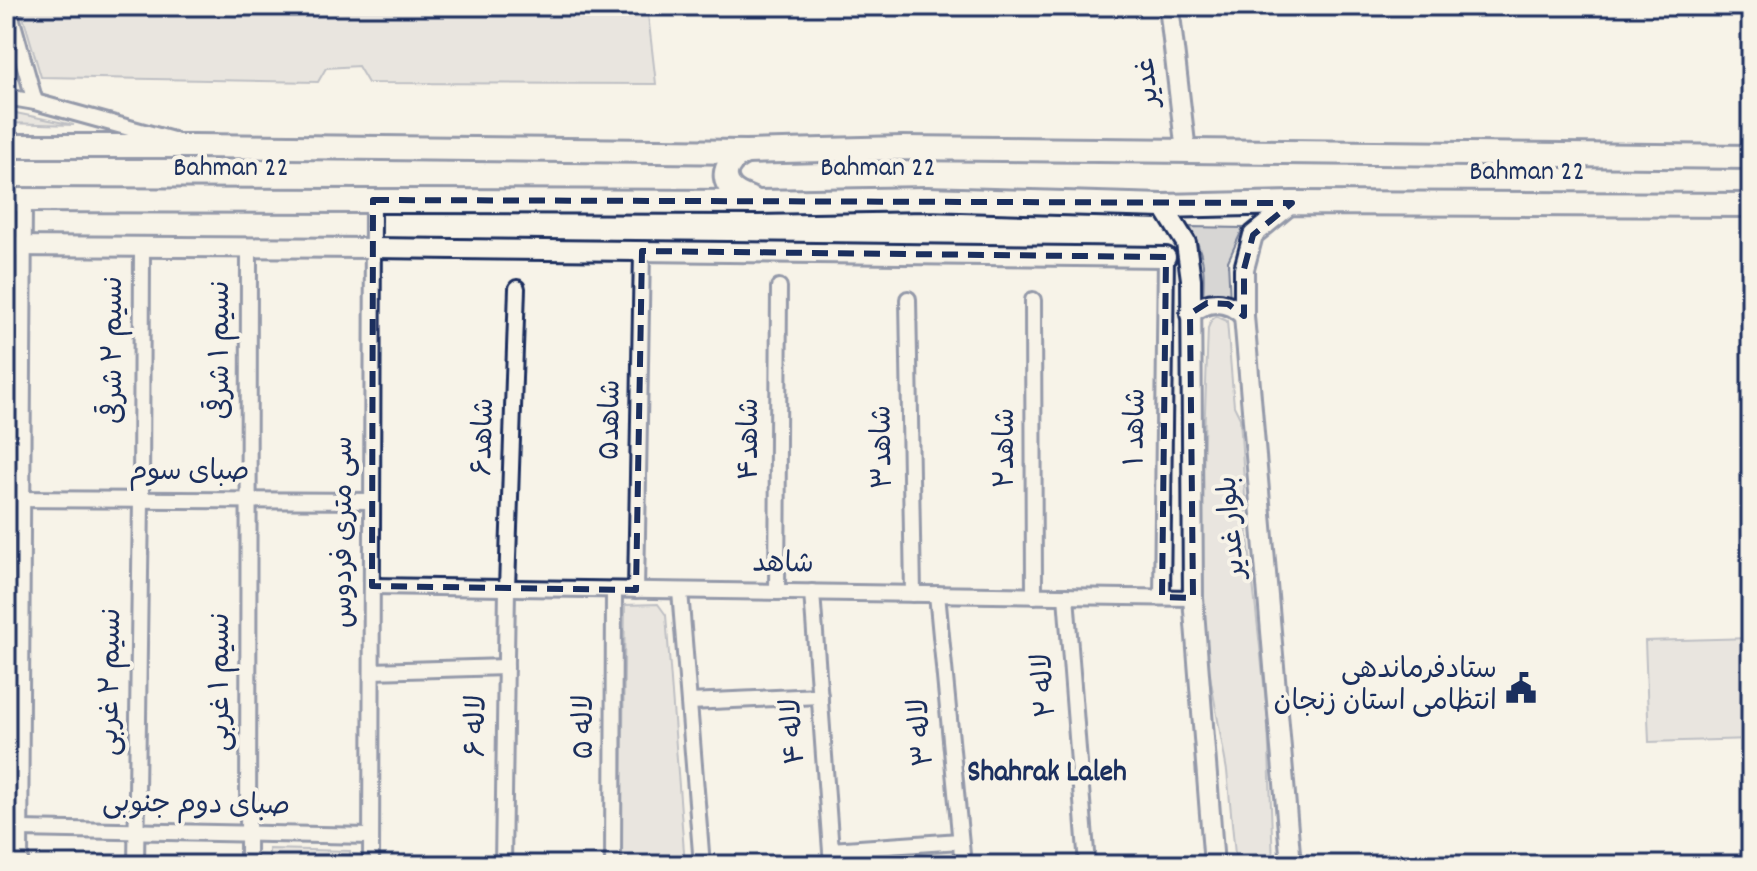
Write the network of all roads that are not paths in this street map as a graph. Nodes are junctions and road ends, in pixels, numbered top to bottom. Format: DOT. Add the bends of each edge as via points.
graph roads {
  1 [pos="8,6"];
  2 [pos="1169,6"];
  3 [pos="6,97"];
  4 [pos="35,102"];
  5 [pos="6,146"];
  6 [pos="193,146"];
  7 [pos="746,152"];
  8 [pos="1186,152"];
  9 [pos="1751,157"];
  10 [pos="15,200"];
  11 [pos="373,200"];
  12 [pos="757,202"];
  13 [pos="1292,203"];
  14 [pos="1751,205"];
  15 [pos="1163,206"];
  16 [pos="14,246"];
  17 [pos="249,247"];
  18 [pos="142,248"];
  19 [pos="373,248"];
  20 [pos="642,251"];
  21 [pos="1166,257"];
  22 [pos="779,287"];
  23 [pos="517,288"];
  24 [pos="908,299"];
  25 [pos="1033,300"];
  26 [pos="1190,314"];
  27 [pos="1244,316"];
  28 [pos="14,499"];
  29 [pos="141,500"];
  30 [pos="250,500"];
  31 [pos="372,501"];
  32 [pos="372,586"];
  33 [pos="507,588"];
  34 [pos="614,590"];
  35 [pos="636,590"];
  36 [pos="680,591"];
  37 [pos="777,592"];
  38 [pos="812,592"];
  39 [pos="913,594"];
  40 [pos="937,594"];
  41 [pos="1034,596"];
  42 [pos="1066,596"];
  43 [pos="1162,597"];
  44 [pos="1193,598"];
  45 [pos="506,667"];
  46 [pos="372,671"];
  47 [pos="820,696"];
  48 [pos="689,702"];
  49 [pos="20,829"];
  50 [pos="137,831"];
  51 [pos="249,833"];
  52 [pos="371,836"];
  53 [pos="960,841"];
  54 [pos="832,858"];
  55 [pos="20,865"];
  56 [pos="136,865"];
  57 [pos="248,865"];
  58 [pos="371,865"];
  59 [pos="503,865"];
  60 [pos="613,865"];
  61 [pos="702,865"];
  62 [pos="963,865"];
  63 [pos="1087,865"];
  64 [pos="1214,865"];
  65 [pos="1291,865"];
  1 -- 4 [label="street"];
  2 -- 8 [label="main road, غدیر"];
  3 -- 4 [label="street"];
  4 -- 6 [label="street"];
  5 -- 6 [label="highway, Bahman 22"];
  6 -- 7 [label="highway, Bahman 22"];
  7 -- 8 [label="highway, Bahman 22"];
  7 -- 12 [label="highway" via="735,156 725,175 729,187"];
  8 -- 9 [label="highway, Bahman 22"];
  10 -- 11 [label="highway, Bahman 22"];
  10 -- 16 [label="street"];
  11 -- 12 [label="highway, Bahman 22"];
  11 -- 19 [label="street, سی متری فردوس"];
  12 -- 15 [label="highway, Bahman 22" via="927,199"];
  13 -- 14 [label="highway, Bahman 22"];
  13 -- 15 [label="highway, Bahman 22"];
  13 -- 27 [label="main road, بلوار غدیر" via="1253,235 1244,269"];
  15 -- 26 [label="main road, بلوار غدیر" via="1186,243"];
  16 -- 18 [label="main road"];
  16 -- 28 [label="street"];
  17 -- 18 [label="main road"];
  17 -- 19 [label="main road"];
  17 -- 30 [label="street, نسیم ۱ شرقی"];
  18 -- 29 [label="street, نسیم ۲ شرقی"];
  19 -- 20 [label="main road"];
  19 -- 31 [label="street, سی متری فردوس"];
  20 -- 21 [label="main road"];
  20 -- 35 [label="street, شاهد۵"];
  21 -- 43 [label="street, شاهد ۱"];
  22 -- 37 [label="street, شاهد۴"];
  23 -- 33 [label="street, شاهد۶"];
  24 -- 39 [label="street, شاهد۳"];
  25 -- 41 [label="street, شاهد۲"];
  26 -- 27 [label="main road" via="1218,302"];
  26 -- 44 [label="main road, بلوار غدیر"];
  27 -- 65 [label="main road, بلوار غدیر"];
  28 -- 29 [label="street, صبای سوم"];
  28 -- 49 [label="street"];
  29 -- 30 [label="street, صبای سوم"];
  29 -- 50 [label="street, نسیم ۲ غربی"];
  30 -- 31 [label="street, صبای سوم"];
  30 -- 51 [label="street, نسیم ۱ غربی"];
  31 -- 32 [label="street, سی متری فردوس"];
  32 -- 33 [label="street, شاهد"];
  32 -- 46 [label="street, سی متری فردوس"];
  33 -- 34 [label="street, شاهد"];
  33 -- 45 [label="street, لاله ۶"];
  34 -- 35 [label="street, شاهد"];
  34 -- 60 [label="street, لاله ۵"];
  35 -- 36 [label="street, شاهد"];
  36 -- 37 [label="street, شاهد"];
  36 -- 48 [label="street"];
  37 -- 38 [label="street, شاهد"];
  38 -- 39 [label="street, شاهد"];
  38 -- 47 [label="street, لاله ۴"];
  39 -- 40 [label="street, شاهد"];
  40 -- 41 [label="street, شاهد"];
  40 -- 53 [label="street, لاله ۳"];
  41 -- 42 [label="street, شاهد"];
  42 -- 43 [label="street, شاهد"];
  42 -- 63 [label="street, لاله ۲"];
  43 -- 44 [label="street, شاهد"];
  44 -- 64 [label="main road, بلوار غدیر"];
  45 -- 46 [label="street"];
  45 -- 59 [label="street, لاله ۶"];
  46 -- 52 [label="street, سی متری فردوس"];
  47 -- 48 [label="street"];
  47 -- 54 [label="street, لاله ۴"];
  48 -- 61 [label="street"];
  49 -- 50 [label="street, صبای دوم جنوبی"];
  49 -- 55 [label="street"];
  50 -- 51 [label="street, صبای دوم جنوبی"];
  50 -- 56 [label="street, نسیم ۲ غربی"];
  51 -- 52 [label="street, صبای دوم جنوبی"];
  51 -- 57 [label="street, نسیم ۱ غربی"];
  52 -- 58 [label="street, سی متری فردوس"];
  53 -- 54 [label="street"];
  53 -- 62 [label="street, لاله ۳"];
}
